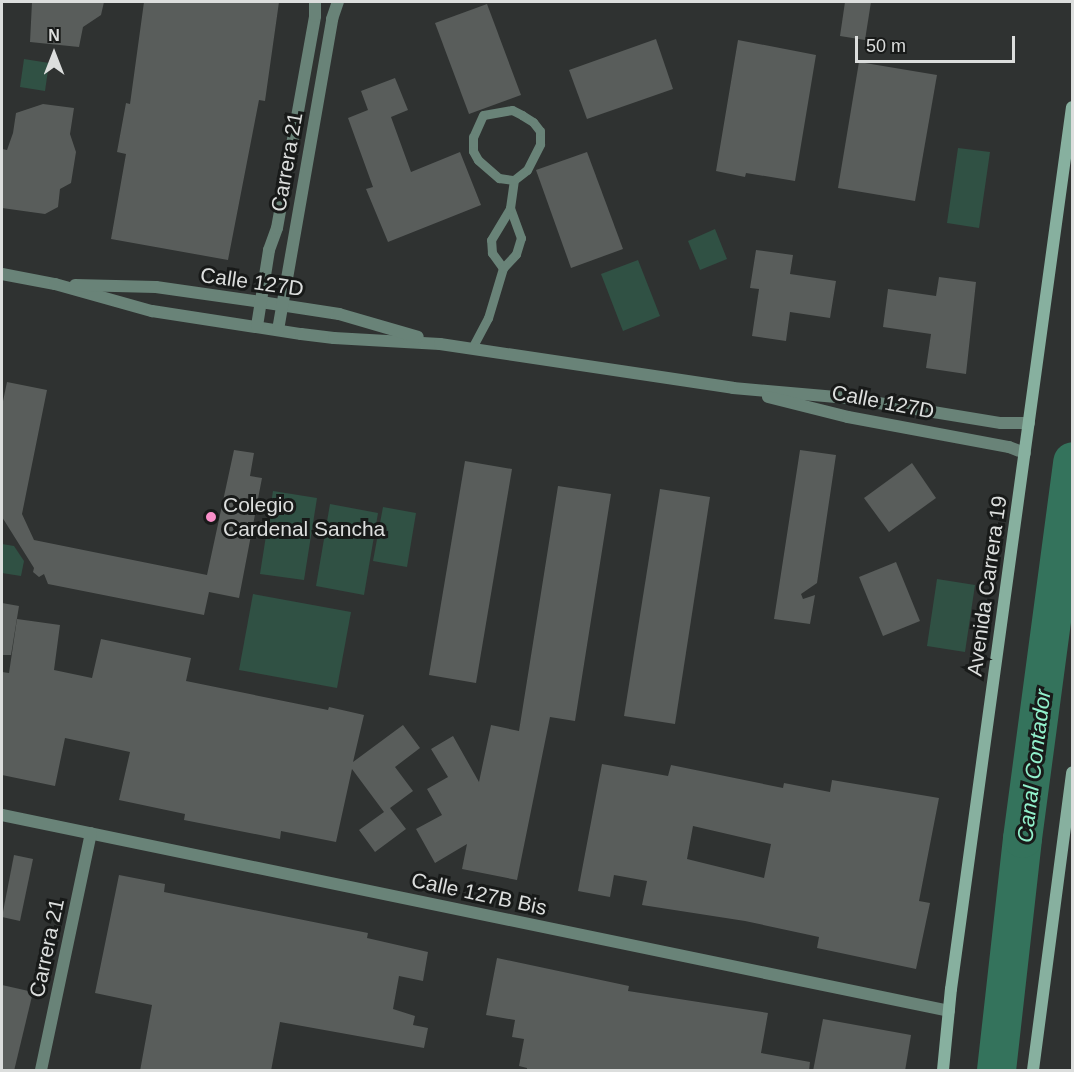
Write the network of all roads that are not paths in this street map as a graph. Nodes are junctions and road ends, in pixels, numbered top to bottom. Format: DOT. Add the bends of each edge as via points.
graph roads {
  1 [pos="315,2"];
  2 [pos="338,2"];
  3 [pos="1072,107"];
  4 [pos="514,180"];
  5 [pos="510,208"];
  6 [pos="503,268"];
  7 [pos="2,274"];
  8 [pos="55,284"];
  9 [pos="261,302"];
  10 [pos="282,306"];
  11 [pos="256,326"];
  12 [pos="278,330"];
  13 [pos="440,344"];
  14 [pos="472,348"];
  15 [pos="733,388"];
  16 [pos="1029,423"];
  17 [pos="1025,453"];
  18 [pos="1072,773"];
  19 [pos="2,814"];
  20 [pos="91,833"];
  21 [pos="949,1011"];
  22 [pos="41,1071"];
  23 [pos="943,1071"];
  24 [pos="1033,1071"];
  1 -- 9 [label="street, Carrera 21"];
  2 -- 10 [label="street, Carrera 21"];
  3 -- 16 [label="main road, Avenida Carrera 19"];
  4 -- 4 [label="lane" via="527,170 536,155 540,131 512,110 483,115 473,137 473,151 499,178"];
  4 -- 5 [label="lane"];
  5 -- 6 [label="lane" via="521,237 516,254"];
  5 -- 6 [label="lane" via="491,240 492,253"];
  6 -- 14 [label="lane" via="488,318"];
  7 -- 8 [label="street, Calle 127D"];
  8 -- 9 [label="street, Calle 127D" via="156,287"];
  8 -- 11 [label="street, Calle 127D" via="152,312"];
  9 -- 10 [label="street, Calle 127D"];
  9 -- 11 [label="street, Carrera 21"];
  10 -- 12 [label="street, Carrera 21"];
  10 -- 13 [label="street, Calle 127D" via="339,314"];
  11 -- 12 [label="street, Calle 127D"];
  12 -- 13 [label="street, Calle 127D" via="334,338"];
  13 -- 14 [label="street, Calle 127D"];
  14 -- 15 [label="street, Calle 127D"];
  15 -- 16 [label="street, Calle 127D" via="848,398 1001,423"];
  15 -- 17 [label="street, Calle 127D" via="848,417"];
  16 -- 17 [label="main road, Avenida Carrera 19"];
  17 -- 21 [label="main road, Avenida Carrera 19"];
  18 -- 24 [label="main road"];
  19 -- 20 [label="street, Calle 127B Bis"];
  20 -- 21 [label="street, Calle 127B Bis"];
  20 -- 22 [label="street, Carrera 21"];
  21 -- 23 [label="main road, Avenida Carrera 19"];
}
